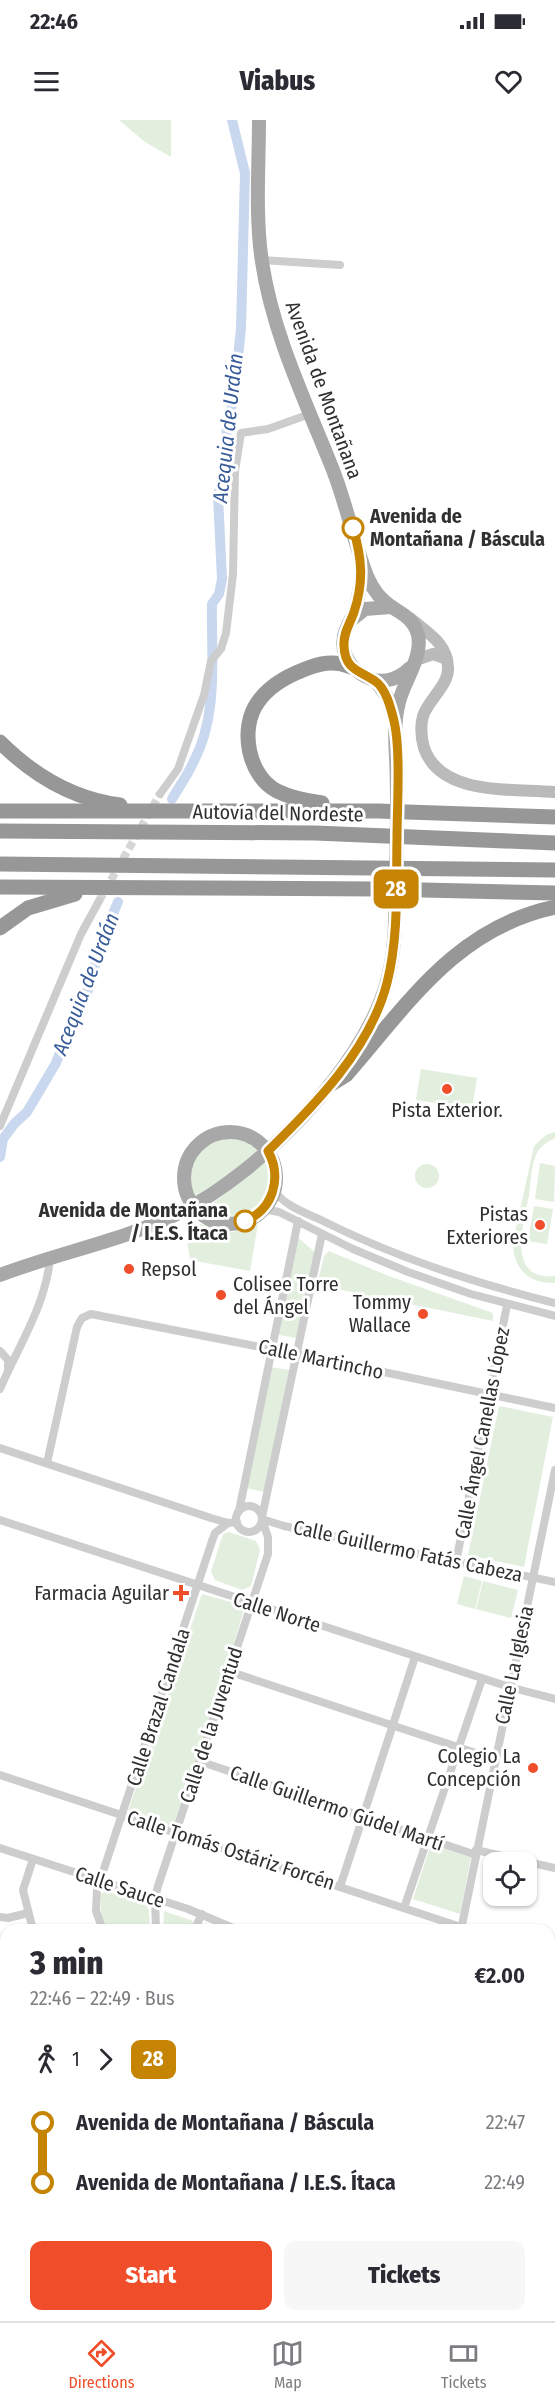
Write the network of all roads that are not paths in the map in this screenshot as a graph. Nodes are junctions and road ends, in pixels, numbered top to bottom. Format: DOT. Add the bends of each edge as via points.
graph roads {
  1 [pos="259,120"];
  2 [pos="262,260"];
  3 [pos="340,265"];
  4 [pos="310,414"];
  5 [pos="362,564"];
  6 [pos="391,607"];
  7 [pos="410,619"];
  8 [pos="351,620"];
  9 [pos="447,659"];
  10 [pos="413,663"];
  11 [pos="351,667"];
  12 [pos="376,681"];
  13 [pos="395,723"];
  14 [pos="0,742"];
  15 [pos="555,792"];
  16 [pos="160,794"];
  17 [pos="171,811"];
  18 [pos="378,811"];
  19 [pos="0,812"];
  20 [pos="555,817"];
  21 [pos="0,831"];
  22 [pos="555,843"];
  23 [pos="0,864"];
  24 [pos="555,870"];
  25 [pos="0,887"];
  26 [pos="133,888"];
  27 [pos="555,893"];
  28 [pos="99,901"];
  29 [pos="555,907"];
  30 [pos="0,928"];
  31 [pos="330,1085"];
  32 [pos="0,1126"];
  33 [pos="268,1151"];
  34 [pos="274,1190"];
  35 [pos="193,1206"];
  36 [pos="263,1209"];
  37 [pos="298,1221"];
  38 [pos="322,1234"];
  39 [pos="368,1243"];
  40 [pos="352,1249"];
  41 [pos="51,1258"];
  42 [pos="0,1275"];
  43 [pos="555,1303"];
  44 [pos="507,1305"];
  45 [pos="555,1316"];
  46 [pos="272,1349"];
  47 [pos="0,1351"];
  48 [pos="296,1354"];
  49 [pos="8,1371"];
  50 [pos="0,1389"];
  51 [pos="490,1395"];
  52 [pos="555,1408"];
  53 [pos="0,1448"];
  54 [pos="47,1463"];
  55 [pos="555,1470"];
  56 [pos="239,1511"];
  57 [pos="211,1518"];
  58 [pos="262,1519"];
  59 [pos="0,1521"];
  60 [pos="232,1523"];
  61 [pos="216,1533"];
  62 [pos="456,1562"];
  63 [pos="533,1577"];
  64 [pos="555,1582"];
  65 [pos="198,1586"];
  66 [pos="250,1603"];
  67 [pos="415,1657"];
  68 [pos="228,1671"];
  69 [pos="482,1678"];
  70 [pos="509,1687"];
  71 [pos="555,1699"];
  72 [pos="392,1726"];
  73 [pos="459,1747"];
  74 [pos="494,1759"];
  75 [pos="199,1761"];
  76 [pos="0,1775"];
  77 [pos="123,1815"];
  78 [pos="363,1816"];
  79 [pos="176,1832"];
  80 [pos="427,1839"];
  81 [pos="0,1848"];
  82 [pos="476,1852"];
  83 [pos="33,1859"];
  84 [pos="555,1868"];
  85 [pos="101,1881"];
  86 [pos="340,1887"];
  87 [pos="155,1898"];
  88 [pos="404,1908"];
  89 [pos="28,1913"];
  90 [pos="202,1914"];
  91 [pos="0,1917"];
  92 [pos="31,1924"];
  93 [pos="102,1924"];
  94 [pos="156,1924"];
  95 [pos="197,1924"];
  96 [pos="224,1924"];
  97 [pos="447,1924"];
  98 [pos="462,1924"];
  1 -- 2 [label="main road, Avenida de Montañana"];
  2 -- 3 [label="street"];
  2 -- 4 [label="main road, Avenida de Montañana" via="273,315"];
  4 -- 5 [label="main road, Avenida de Montañana" via="345,502"];
  4 -- 16 [label="street" via="268,429 241,433 235,471 226,633 221,649 211,661 204,695 178,769"];
  5 -- 6 [label="main road" via="375,590"];
  5 -- 8 [label="main road"];
  6 -- 7 [label="main road"];
  6 -- 8 [label="main road" via="365,609"];
  7 -- 9 [label="main road" via="440,643"];
  7 -- 10 [label="main road" via="419,638"];
  8 -- 11 [label="main road" via="344,636"];
  9 -- 10 [label="main road" via="433,654"];
  9 -- 15 [label="main road" via="446,678 422,722 422,740 432,761 463,783"];
  10 -- 12 [label="main road" via="397,678"];
  10 -- 13 [label="main road"];
  11 -- 12 [label="main road"];
  11 -- 18 [label="highway" via="323,663 291,675 267,691 252,716 250,753 260,776 276,791 303,800 363,805"];
  12 -- 13 [label="main road" via="387,697"];
  13 -- 31 [label="main road" via="398,785 391,963 380,1005"];
  14 -- 17 [label="highway" via="44,778 77,794 111,804"];
  17 -- 18 [label="highway"];
  17 -- 19 [label="highway"];
  18 -- 20 [label="highway"];
  21 -- 22 [label="highway, Autovía del Nordeste" via="315,833"];
  23 -- 24 [label="highway"];
  25 -- 26 [label="highway"];
  26 -- 27 [label="highway"];
  26 -- 30 [label="highway" via="82,892 45,901"];
  28 -- 32 [label="street" via="81,934"];
  29 -- 31 [label="highway" via="504,922 459,951 346,1075"];
  31 -- 33 [label="main road"];
  33 -- 34 [label="main road" via="275,1172"];
  33 -- 35 [label="main road" via="233,1181"];
  33 -- 35 [label="main road" via="253,1139 232,1133 203,1141 192,1152 184,1172"];
  34 -- 36 [label="main road"];
  34 -- 39 [label="street" via="296,1208"];
  35 -- 36 [label="main road" via="208,1219 227,1224 251,1218"];
  35 -- 41 [label="main road" via="140,1230"];
  36 -- 37 [label="street" via="276,1210"];
  37 -- 38 [label="street"];
  37 -- 46 [label="street"];
  38 -- 40 [label="street"];
  38 -- 48 [label="street, Calle de la Juventud"];
  39 -- 40 [label="street"];
  39 -- 43 [label="street" via="471,1282"];
  40 -- 44 [label="street"];
  41 -- 42 [label="main road"];
  41 -- 49 [label="street" via="45,1286"];
  44 -- 45 [label="street"];
  44 -- 51 [label="street, Calle Ángel Canellas López"];
  46 -- 48 [label="street, Calle Martincho"];
  46 -- 54 [label="street, Calle Martincho" via="87,1315 77,1327"];
  46 -- 56 [label="street"];
  47 -- 49 [label="street"];
  48 -- 51 [label="street, Calle Martincho"];
  48 -- 58 [label="street, Calle de la Juventud"];
  49 -- 50 [label="street"];
  51 -- 52 [label="street, Calle Martincho"];
  51 -- 62 [label="street, Calle Ángel Canellas López"];
  53 -- 54 [label="street"];
  54 -- 57 [label="street"];
  55 -- 63 [label="street, Calle La Iglesia"];
  56 -- 58 [label="street" via="253,1507"];
  56 -- 60 [label="street"];
  57 -- 60 [label="street"];
  57 -- 61 [label="street"];
  58 -- 60 [label="street" via="258,1529 248,1533"];
  58 -- 62 [label="street, Calle Guillermo Fatás Cabeza"];
  58 -- 66 [label="street, Calle de la Juventud" via="269,1548"];
  59 -- 65 [label="street, Calle Norte"];
  60 -- 61 [label="street"];
  61 -- 65 [label="street, Calle Brazal Candala"];
  62 -- 63 [label="street, Calle Guillermo Fatás Cabeza"];
  63 -- 64 [label="street, Calle Guillermo Fatás Cabeza"];
  63 -- 70 [label="street, Calle La Iglesia"];
  65 -- 66 [label="street, Calle Norte"];
  65 -- 77 [label="street, Calle Brazal Candala"];
  66 -- 67 [label="street, Calle Norte"];
  66 -- 68 [label="street, Calle de la Juventud"];
  67 -- 69 [label="street, Calle Norte"];
  67 -- 72 [label="street"];
  68 -- 72 [label="street"];
  68 -- 75 [label="street, Calle de la Juventud"];
  69 -- 70 [label="street, Calle Norte"];
  69 -- 73 [label="street"];
  70 -- 71 [label="street, Calle Norte"];
  70 -- 74 [label="street, Calle La Iglesia"];
  72 -- 73 [label="street"];
  72 -- 78 [label="street"];
  73 -- 74 [label="street"];
  73 -- 80 [label="street"];
  74 -- 82 [label="street, Calle La Iglesia"];
  75 -- 78 [label="street, Calle Guillermo Gúdel Martí"];
  75 -- 79 [label="street, Calle de la Juventud"];
  76 -- 77 [label="street, Calle Tomás Ostáriz Forcén"];
  77 -- 79 [label="street, Calle Tomás Ostáriz Forcén"];
  77 -- 85 [label="street, Calle Brazal Candala"];
  78 -- 80 [label="street, Calle Guillermo Gúdel Martí"];
  78 -- 86 [label="street"];
  79 -- 86 [label="street, Calle Tomás Ostáriz Forcén"];
  79 -- 87 [label="street, Calle de la Juventud"];
  80 -- 82 [label="street, Calle Guillermo Gúdel Martí"];
  80 -- 88 [label="street"];
  81 -- 83 [label="street, Calle Sauce"];
  82 -- 84 [label="street, Calle Guillermo Gúdel Martí"];
  82 -- 98 [label="street, Calle La Iglesia"];
  83 -- 85 [label="street, Calle Sauce"];
  83 -- 89 [label="street" via="23,1890"];
  85 -- 87 [label="street, Calle Sauce"];
  85 -- 93 [label="street, Calle Brazal Candala" via="96,1902"];
  86 -- 88 [label="street, Calle Tomás Ostáriz Forcén"];
  87 -- 90 [label="street, Calle Sauce"];
  87 -- 94 [label="street, Calle de la Juventud"];
  88 -- 97 [label="street, Calle Tomás Ostáriz Forcén"];
  89 -- 91 [label="street"];
  89 -- 92 [label="street"];
  90 -- 95 [label="street"];
  90 -- 96 [label="street, Calle Sauce"];
}
